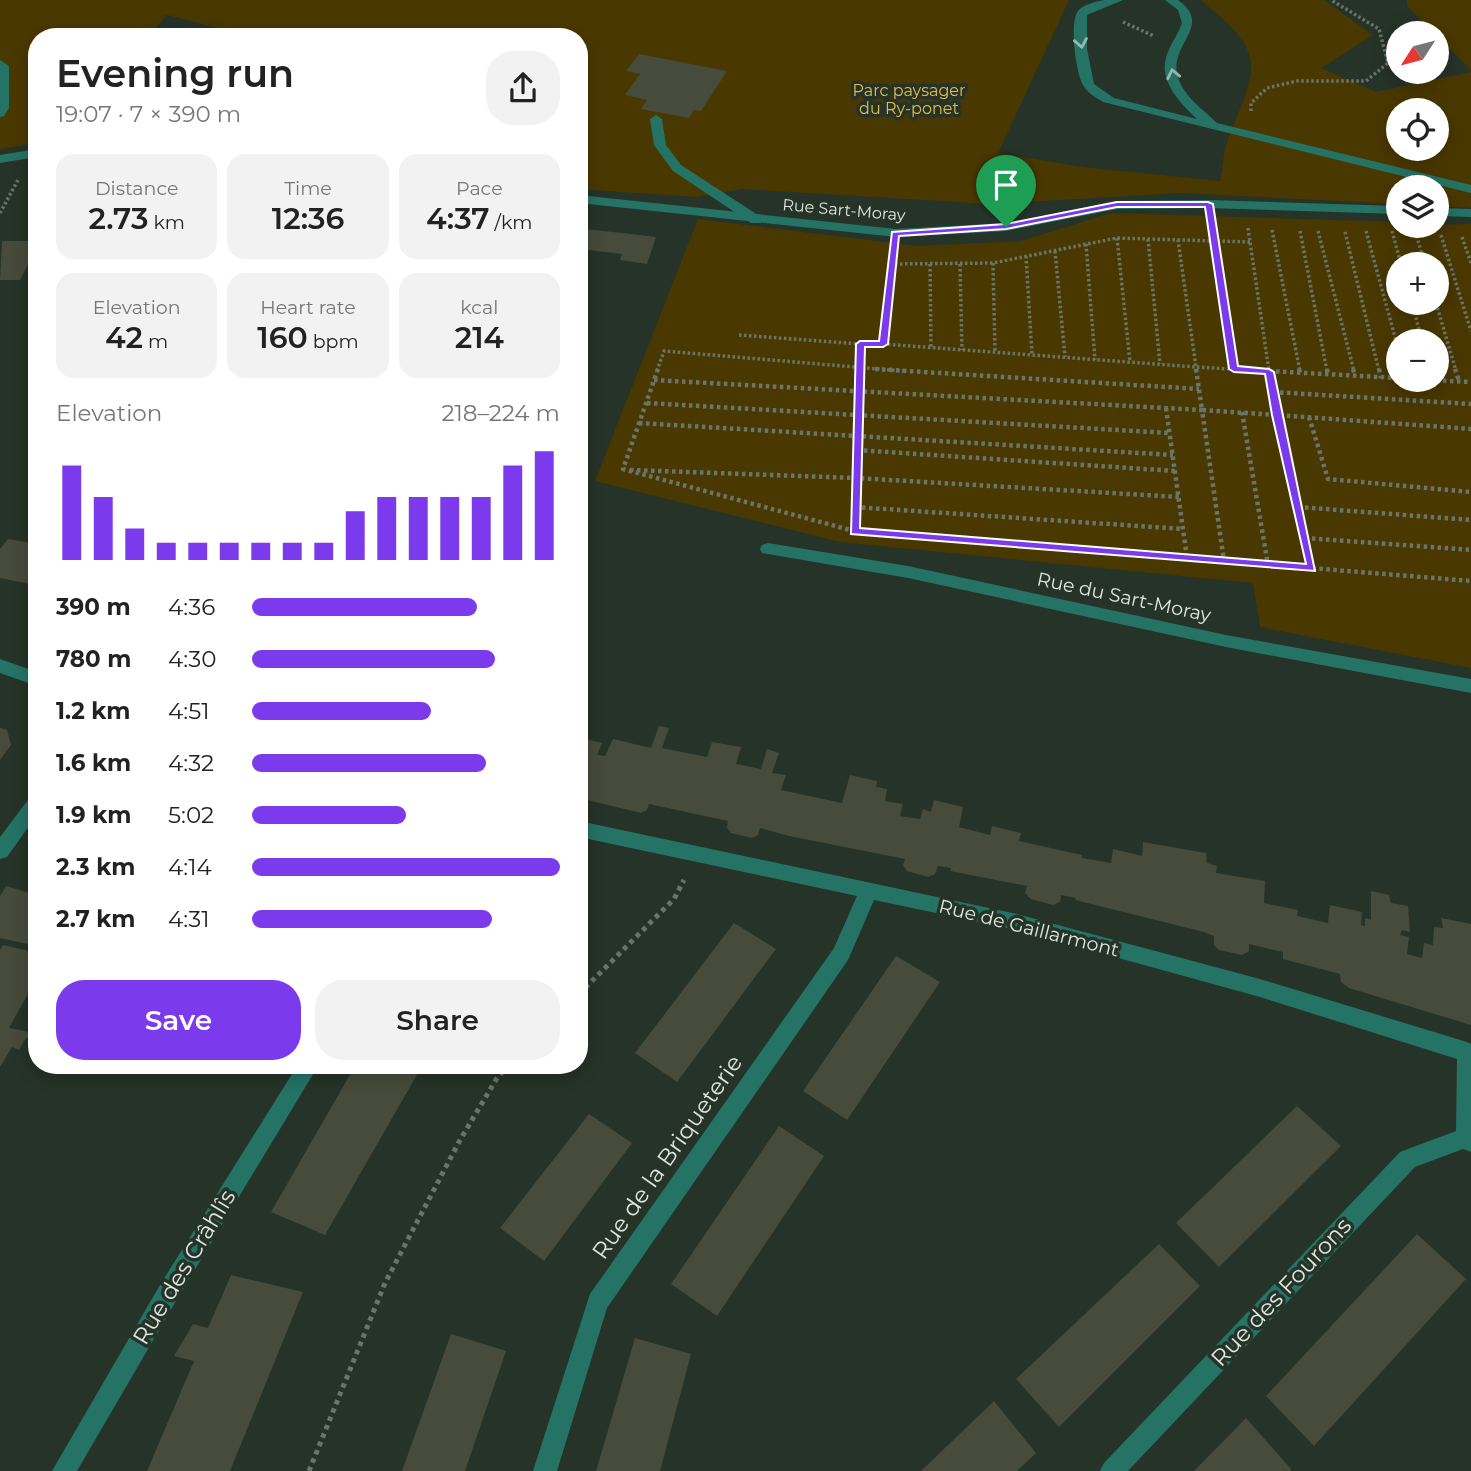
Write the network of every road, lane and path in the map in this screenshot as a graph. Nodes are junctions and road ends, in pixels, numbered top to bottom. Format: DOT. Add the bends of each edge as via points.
graph roads {
  1 [pos="1117,0"];
  2 [pos="1171,0"];
  3 [pos="1331,0"];
  4 [pos="1121,21"];
  5 [pos="1176,46"];
  6 [pos="0,63"];
  7 [pos="0,113"];
  8 [pos="656,120"];
  9 [pos="1213,127"];
  10 [pos="1252,136"];
  11 [pos="28,155"];
  12 [pos="0,159"];
  13 [pos="28,163"];
  14 [pos="1471,189"];
  15 [pos="588,200"];
  16 [pos="1208,204"];
  17 [pos="1386,210"];
  18 [pos="1449,212"];
  19 [pos="0,213"];
  20 [pos="1471,213"];
  21 [pos="757,220"];
  22 [pos="1247,223"];
  23 [pos="1271,225"];
  24 [pos="1299,226"];
  25 [pos="1317,227"];
  26 [pos="1344,228"];
  27 [pos="1366,229"];
  28 [pos="895,233"];
  29 [pos="1460,233"];
  30 [pos="1117,238"];
  31 [pos="1442,238"];
  32 [pos="1148,239"];
  33 [pos="1178,240"];
  34 [pos="1214,240"];
  35 [pos="1250,242"];
  36 [pos="1086,244"];
  37 [pos="1055,251"];
  38 [pos="1026,256"];
  39 [pos="993,263"];
  40 [pos="1471,263"];
  41 [pos="890,264"];
  42 [pos="930,264"];
  43 [pos="960,264"];
  44 [pos="1440,315"];
  45 [pos="1393,329"];
  46 [pos="1471,331"];
  47 [pos="739,335"];
  48 [pos="860,344"];
  49 [pos="883,344"];
  50 [pos="931,347"];
  51 [pos="962,350"];
  52 [pos="995,352"];
  53 [pos="1032,355"];
  54 [pos="1065,357"];
  55 [pos="1095,360"];
  56 [pos="1130,362"];
  57 [pos="1160,364"];
  58 [pos="1196,367"];
  59 [pos="859,368"];
  60 [pos="1234,369"];
  61 [pos="1269,372"];
  62 [pos="1300,373"];
  63 [pos="1328,375"];
  64 [pos="1355,376"];
  65 [pos="1381,377"];
  66 [pos="1386,377"];
  67 [pos="654,380"];
  68 [pos="1449,381"];
  69 [pos="1459,381"];
  70 [pos="1471,382"];
  71 [pos="1199,388"];
  72 [pos="859,391"];
  73 [pos="1273,392"];
  74 [pos="647,403"];
  75 [pos="1471,404"];
  76 [pos="1166,408"];
  77 [pos="1202,410"];
  78 [pos="1242,412"];
  79 [pos="858,414"];
  80 [pos="1276,415"];
  81 [pos="1309,417"];
  82 [pos="639,423"];
  83 [pos="1471,429"];
  84 [pos="1170,433"];
  85 [pos="857,436"];
  86 [pos="857,450"];
  87 [pos="1173,455"];
  88 [pos="623,469"];
  89 [pos="1175,471"];
  90 [pos="856,478"];
  91 [pos="1471,492"];
  92 [pos="1179,498"];
  93 [pos="855,507"];
  94 [pos="1297,507"];
  95 [pos="1471,520"];
  96 [pos="1183,529"];
  97 [pos="855,531"];
  98 [pos="1305,538"];
  99 [pos="768,549"];
  100 [pos="1471,550"];
  101 [pos="1187,558"];
  102 [pos="1224,561"];
  103 [pos="1268,565"];
  104 [pos="1312,568"];
  105 [pos="1471,581"];
  106 [pos="0,666"];
  107 [pos="28,676"];
  108 [pos="1471,686"];
  109 [pos="28,813"];
  110 [pos="588,831"];
  111 [pos="0,851"];
  112 [pos="698,855"];
  113 [pos="869,891"];
  114 [pos="588,985"];
  115 [pos="1469,1053"];
  116 [pos="303,1074"];
  117 [pos="501,1074"];
  118 [pos="1469,1140"];
  119 [pos="64,1471"];
  120 [pos="309,1471"];
  121 [pos="545,1471"];
  122 [pos="1112,1471"];
  1 -- 9 [label="street, one-way" via="1081,15 1083,73 1088,85 1110,101"];
  2 -- 5 [label="street" via="1188,17"];
  3 -- 10 [label="path" via="1379,29 1388,63 1366,81 1297,81 1267,88 1251,103"];
  4 -- 5 [label="path"];
  9 -- 5 [label="street, one-way" via="1196,113 1173,81 1170,66"];
  6 -- 7 [label="street" via="4,108"];
  8 -- 21 [label="street" via="660,145 677,168"];
  9 -- 10 [label="street"];
  10 -- 14 [label="street"];
  11 -- 12 [label="street"];
  13 -- 19 [label="path"];
  15 -- 21 [label="street, Rue Sart-Moray"];
  16 -- 17 [label="street, Rue Sart-Moray"];
  16 -- 28 [label="street, Rue Sart-Moray" via="1117,205 1006,227"];
  16 -- 34 [label="path"];
  18 -- 20 [label="street"];
  21 -- 28 [label="street, Rue Sart-Moray"];
  22 -- 35 [label="path"];
  23 -- 62 [label="path"];
  24 -- 63 [label="path"];
  25 -- 64 [label="path"];
  26 -- 65 [label="path"];
  27 -- 45 [label="path"];
  28 -- 41 [label="path"];
  29 -- 40 [label="path"];
  30 -- 32 [label="path"];
  30 -- 36 [label="path"];
  30 -- 56 [label="path"];
  31 -- 46 [label="path"];
  32 -- 33 [label="path"];
  32 -- 57 [label="path"];
  33 -- 34 [label="path"];
  33 -- 58 [label="path"];
  34 -- 35 [label="path"];
  34 -- 60 [label="path"];
  35 -- 61 [label="path"];
  36 -- 37 [label="path"];
  36 -- 55 [label="path"];
  37 -- 38 [label="path"];
  37 -- 54 [label="path"];
  38 -- 39 [label="path"];
  38 -- 53 [label="path"];
  39 -- 43 [label="path"];
  39 -- 52 [label="path"];
  41 -- 42 [label="path"];
  41 -- 49 [label="path"];
  42 -- 43 [label="path"];
  42 -- 50 [label="path"];
  43 -- 51 [label="path"];
  44 -- 69 [label="path"];
  47 -- 48 [label="path"];
  48 -- 49 [label="path"];
  48 -- 59 [label="path"];
  49 -- 50 [label="path"];
  50 -- 51 [label="path"];
  51 -- 52 [label="path"];
  52 -- 53 [label="path"];
  53 -- 54 [label="path"];
  54 -- 55 [label="path"];
  55 -- 56 [label="path"];
  56 -- 57 [label="path"];
  57 -- 58 [label="path"];
  58 -- 60 [label="path"];
  58 -- 71 [label="path"];
  59 -- 67 [label="path" via="664,351"];
  59 -- 71 [label="path"];
  59 -- 72 [label="path"];
  60 -- 61 [label="path"];
  61 -- 62 [label="path"];
  61 -- 73 [label="path"];
  62 -- 63 [label="path"];
  63 -- 64 [label="path"];
  64 -- 65 [label="path"];
  65 -- 66 [label="path"];
  67 -- 72 [label="path"];
  67 -- 74 [label="path"];
  68 -- 69 [label="path"];
  69 -- 70 [label="path"];
  71 -- 77 [label="path"];
  72 -- 76 [label="path"];
  72 -- 79 [label="path"];
  73 -- 75 [label="path"];
  73 -- 80 [label="path"];
  74 -- 79 [label="path"];
  74 -- 82 [label="path"];
  76 -- 77 [label="path"];
  76 -- 84 [label="path"];
  77 -- 78 [label="path"];
  77 -- 102 [label="path"];
  78 -- 80 [label="path"];
  78 -- 103 [label="path"];
  79 -- 84 [label="path"];
  79 -- 85 [label="path"];
  80 -- 81 [label="path"];
  80 -- 94 [label="path"];
  81 -- 83 [label="path"];
  81 -- 91 [label="path" via="1328,479"];
  82 -- 85 [label="path"];
  82 -- 88 [label="path"];
  84 -- 87 [label="path"];
  85 -- 86 [label="path"];
  85 -- 87 [label="path"];
  86 -- 89 [label="path"];
  86 -- 90 [label="path"];
  87 -- 89 [label="path"];
  88 -- 90 [label="path"];
  88 -- 97 [label="path"];
  89 -- 92 [label="path"];
  90 -- 92 [label="path"];
  90 -- 93 [label="path"];
  92 -- 96 [label="path"];
  93 -- 96 [label="path"];
  93 -- 97 [label="path"];
  94 -- 95 [label="path"];
  94 -- 98 [label="path"];
  96 -- 101 [label="path"];
  97 -- 101 [label="path"];
  98 -- 100 [label="path"];
  98 -- 104 [label="path"];
  99 -- 108 [label="street, Rue du Sart-Moray" via="908,572 1226,641"];
  101 -- 102 [label="path"];
  102 -- 103 [label="path"];
  103 -- 104 [label="path"];
  104 -- 105 [label="path"];
  106 -- 107 [label="street"];
  109 -- 111 [label="street"];
  110 -- 112 [label="street, Rue de Gaillarmont"];
  112 -- 113 [label="street, Rue de Gaillarmont"];
  112 -- 114 [label="path" via="674,899"];
  113 -- 115 [label="street, Rue de Gaillarmont" via="1017,922 1132,953"];
  113 -- 121 [label="street, Rue de la Briqueterie" via="841,954 598,1302"];
  115 -- 118 [label="street"];
  116 -- 119 [label="street, Rue des Crâhlîs"];
  117 -- 120 [label="path" via="460,1140 385,1283"];
  118 -- 122 [label="street, Rue des Fourons" via="1408,1159"];
}
